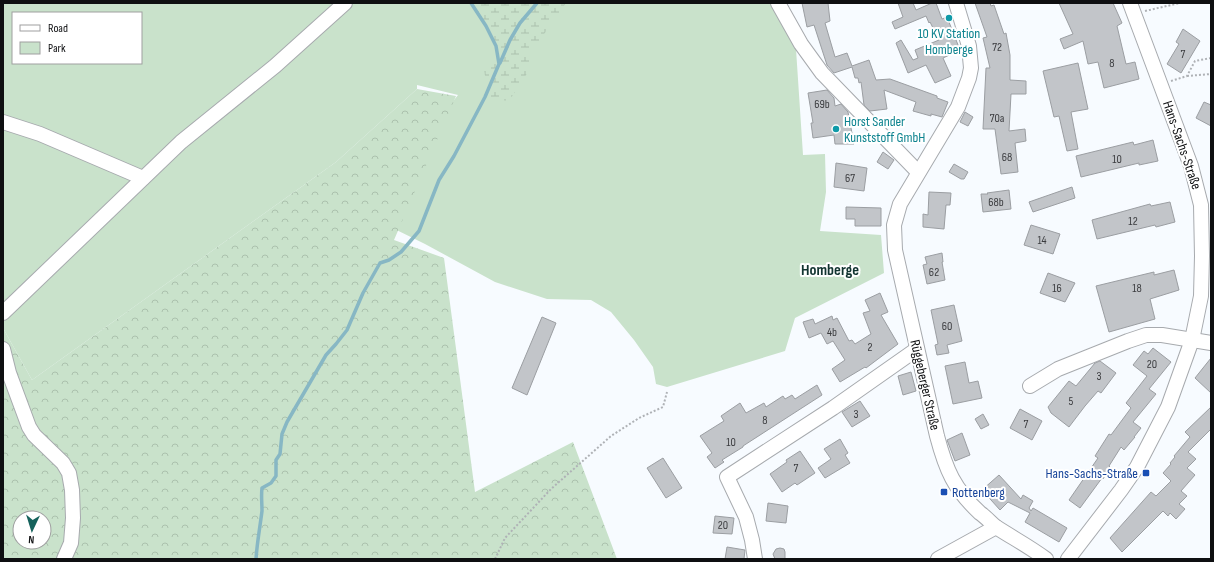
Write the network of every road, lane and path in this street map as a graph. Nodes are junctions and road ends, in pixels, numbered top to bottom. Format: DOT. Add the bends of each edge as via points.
graph roads {
  1 [pos="346,3"];
  2 [pos="778,3"];
  3 [pos="956,3"];
  4 [pos="1180,3"];
  5 [pos="1132,8"];
  6 [pos="1211,58"];
  7 [pos="1211,74"];
  8 [pos="1187,76"];
  9 [pos="1161,84"];
  10 [pos="3,122"];
  11 [pos="918,172"];
  12 [pos="143,178"];
  13 [pos="1206,202"];
  14 [pos="3,313"];
  15 [pos="1192,340"];
  16 [pos="1211,343"];
  17 [pos="3,349"];
  18 [pos="917,349"];
  19 [pos="1030,386"];
  20 [pos="667,392"];
  21 [pos="996,527"];
  22 [pos="64,559"];
  23 [pos="495,559"];
  24 [pos="755,559"];
  25 [pos="938,559"];
  26 [pos="1046,559"];
  27 [pos="1068,559"];
  1 -- 12 [label="street" via="275,66 181,142"];
  2 -- 11 [label="street" via="801,44 822,73"];
  3 -- 11 [label="street, Rüggeberger Straße" via="969,46 969,78 958,107"];
  4 -- 5 [label="path"];
  5 -- 9 [label="street, Hans-Sachs-Straße"];
  6 -- 8 [label="path" via="1195,61"];
  7 -- 8 [label="path"];
  8 -- 9 [label="path"];
  9 -- 13 [label="street, Hans-Sachs-Straße"];
  10 -- 12 [label="street" via="40,134"];
  11 -- 18 [label="street, Rüggeberger Straße" via="900,204 894,225 895,250"];
  12 -- 14 [label="street"];
  13 -- 15 [label="street, Hans-Sachs-Straße" via="1201,296"];
  15 -- 16 [label="street"];
  15 -- 19 [label="street" via="1162,335 1128,341 1058,369"];
  15 -- 27 [label="street, Hans-Sachs-Straße" via="1168,407 1137,467"];
  17 -- 22 [label="street" via="29,427 63,463 69,473 73,518 71,543"];
  18 -- 21 [label="street, Rüggeberger Straße" via="942,453 953,481 960,492"];
  18 -- 24 [label="street" via="727,477 746,517"];
  20 -- 23 [label="path" via="663,407 639,418 611,436 551,490 505,538"];
  21 -- 25 [label="street"];
  21 -- 26 [label="street, Rüggeberger Straße"];
}
